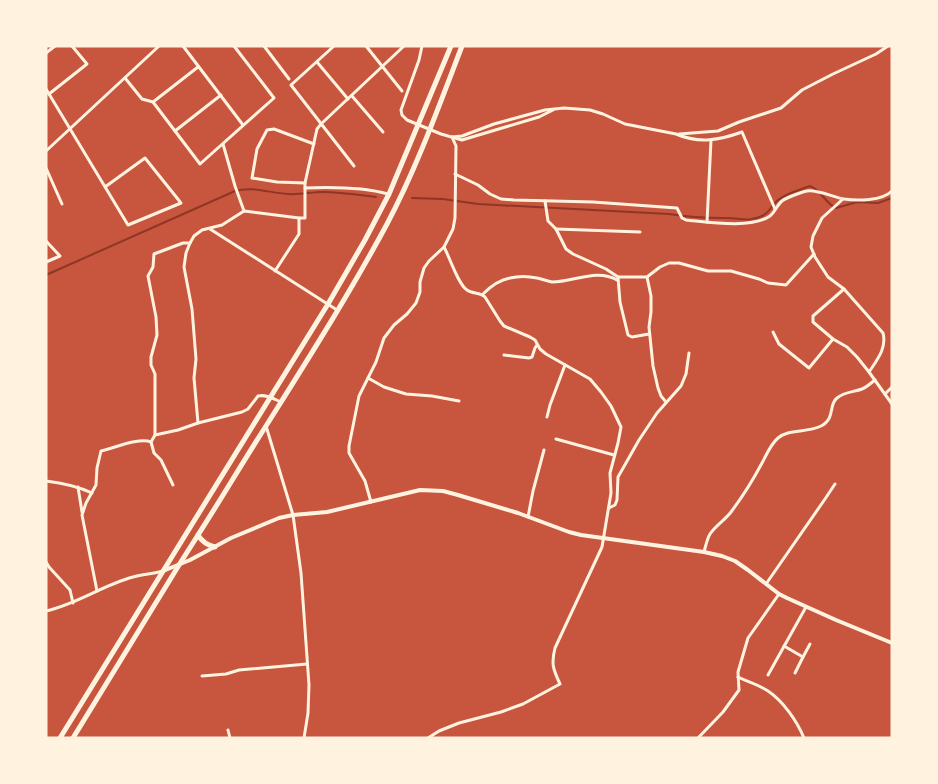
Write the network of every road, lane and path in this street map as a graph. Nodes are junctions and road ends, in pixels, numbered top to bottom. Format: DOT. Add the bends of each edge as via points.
graph roads {
  1 [pos="55,46"];
  2 [pos="72,46"];
  3 [pos="159,46"];
  4 [pos="183,46"];
  5 [pos="234,46"];
  6 [pos="264,46"];
  7 [pos="334,46"];
  8 [pos="366,46"];
  9 [pos="404,46"];
  10 [pos="422,46"];
  11 [pos="451,46"];
  12 [pos="462,46"];
  13 [pos="888,46"];
  14 [pos="46,53"];
  15 [pos="317,62"];
  16 [pos="383,66"];
  17 [pos="198,67"];
  18 [pos="125,78"];
  19 [pos="289,79"];
  20 [pos="46,89"];
  21 [pos="402,91"];
  22 [pos="49,94"];
  23 [pos="221,95"];
  24 [pos="352,96"];
  25 [pos="348,99"];
  26 [pos="153,102"];
  27 [pos="321,124"];
  28 [pos="243,125"];
  29 [pos="419,125"];
  30 [pos="70,128"];
  31 [pos="430,130"];
  32 [pos="175,131"];
  33 [pos="383,132"];
  34 [pos="676,134"];
  35 [pos="452,137"];
  36 [pos="711,140"];
  37 [pos="223,144"];
  38 [pos="314,144"];
  39 [pos="46,151"];
  40 [pos="354,166"];
  41 [pos="46,168"];
  42 [pos="455,174"];
  43 [pos="305,183"];
  44 [pos="106,187"];
  45 [pos="305,188"];
  46 [pos="892,191"];
  47 [pos="389,194"];
  48 [pos="844,199"];
  49 [pos="544,201"];
  50 [pos="62,204"];
  51 [pos="776,210"];
  52 [pos="244,211"];
  53 [pos="299,218"];
  54 [pos="707,222"];
  55 [pos="556,228"];
  56 [pos="209,229"];
  57 [pos="640,232"];
  58 [pos="46,241"];
  59 [pos="190,243"];
  60 [pos="444,247"];
  61 [pos="814,254"];
  62 [pos="46,262"];
  63 [pos="275,271"];
  64 [pos="647,277"];
  65 [pos="618,279"];
  66 [pos="844,289"];
  67 [pos="483,294"];
  68 [pos="328,304"];
  69 [pos="338,310"];
  70 [pos="773,332"];
  71 [pos="649,334"];
  72 [pos="833,339"];
  73 [pos="537,345"];
  74 [pos="690,353"];
  75 [pos="504,355"];
  76 [pos="565,365"];
  77 [pos="869,372"];
  78 [pos="368,378"];
  79 [pos="875,380"];
  80 [pos="892,387"];
  81 [pos="885,394"];
  82 [pos="270,397"];
  83 [pos="459,401"];
  84 [pos="281,402"];
  85 [pos="666,402"];
  86 [pos="892,404"];
  87 [pos="547,417"];
  88 [pos="198,423"];
  89 [pos="266,426"];
  90 [pos="155,435"];
  91 [pos="556,439"];
  92 [pos="151,442"];
  93 [pos="544,450"];
  94 [pos="614,455"];
  95 [pos="46,481"];
  96 [pos="835,484"];
  97 [pos="173,485"];
  98 [pos="78,487"];
  99 [pos="92,493"];
  100 [pos="371,502"];
  101 [pos="609,508"];
  102 [pos="82,515"];
  103 [pos="293,515"];
  104 [pos="528,516"];
  105 [pos="198,535"];
  106 [pos="603,538"];
  107 [pos="214,547"];
  108 [pos="704,552"];
  109 [pos="46,562"];
  110 [pos="179,565"];
  111 [pos="163,571"];
  112 [pos="766,584"];
  113 [pos="97,591"];
  114 [pos="779,594"];
  115 [pos="73,603"];
  116 [pos="806,607"];
  117 [pos="46,611"];
  118 [pos="892,643"];
  119 [pos="810,644"];
  120 [pos="784,646"];
  121 [pos="803,658"];
  122 [pos="307,664"];
  123 [pos="795,673"];
  124 [pos="768,675"];
  125 [pos="202,676"];
  126 [pos="738,678"];
  127 [pos="228,730"];
  128 [pos="60,738"];
  129 [pos="73,738"];
  130 [pos="230,738"];
  131 [pos="304,738"];
  132 [pos="428,738"];
  133 [pos="698,738"];
  134 [pos="804,738"];
  1 -- 14 [label="street"];
  2 -- 22 [label="street" via="87,64"];
  3 -- 18 [label="street"];
  4 -- 17 [label="street"];
  5 -- 28 [label="street" via="274,98"];
  6 -- 19 [label="street"];
  7 -- 15 [label="street"];
  8 -- 16 [label="street"];
  9 -- 16 [label="street"];
  10 -- 29 [label="street" via="401,110 407,120"];
  11 -- 29 [label="highway"];
  12 -- 31 [label="highway"];
  13 -- 34 [label="street" via="802,90 781,108 718,131"];
  15 -- 25 [label="street"];
  15 -- 27 [label="street" via="291,85"];
  16 -- 21 [label="street"];
  16 -- 24 [label="street"];
  17 -- 23 [label="street"];
  17 -- 26 [label="street"];
  18 -- 26 [label="street" via="142,99"];
  18 -- 30 [label="street"];
  20 -- 22 [label="street"];
  22 -- 30 [label="street"];
  23 -- 28 [label="street"];
  23 -- 32 [label="street"];
  24 -- 25 [label="street"];
  24 -- 33 [label="street"];
  25 -- 27 [label="street"];
  26 -- 32 [label="street"];
  27 -- 38 [label="street"];
  27 -- 40 [label="street"];
  28 -- 37 [label="street"];
  29 -- 31 [label="street"];
  29 -- 47 [label="highway"];
  30 -- 39 [label="street"];
  30 -- 44 [label="street"];
  31 -- 35 [label="street"];
  31 -- 69 [label="highway" via="388,223"];
  32 -- 37 [label="street" via="200,164"];
  34 -- 35 [label="street" via="625,124 604,114 574,108 555,109 539,117 462,140"];
  34 -- 36 [label="street" via="684,138"];
  35 -- 42 [label="street" via="456,146"];
  36 -- 51 [label="street" via="742,132"];
  36 -- 54 [label="street"];
  37 -- 52 [label="street"];
  38 -- 43 [label="street"];
  38 -- 43 [label="street" via="274,129 267,130 257,149 252,178"];
  41 -- 50 [label="street"];
  42 -- 49 [label="street" via="501,199"];
  42 -- 60 [label="street" via="455,218"];
  43 -- 45 [label="street"];
  44 -- 44 [label="street" via="128,225 181,203 145,158"];
  45 -- 47 [label="street" via="336,187"];
  45 -- 53 [label="street" via="306,218"];
  46 -- 48 [label="street" via="878,198"];
  47 -- 68 [label="highway"];
  48 -- 51 [label="street" via="808,190 782,200"];
  48 -- 61 [label="street" via="822,218 817,227 811,247"];
  49 -- 54 [label="street" via="677,208 686,220"];
  49 -- 55 [label="street" via="548,221"];
  51 -- 54 [label="street" via="751,223"];
  52 -- 53 [label="street"];
  52 -- 56 [label="street"];
  53 -- 63 [label="street" via="300,234"];
  55 -- 57 [label="street"];
  55 -- 65 [label="street" via="566,249 606,269"];
  56 -- 59 [label="street" via="202,230"];
  56 -- 63 [label="street"];
  58 -- 62 [label="street" via="60,256"];
  59 -- 88 [label="street" via="184,267 192,309"];
  59 -- 90 [label="street" via="154,254 148,276 157,335 151,357 155,374"];
  60 -- 67 [label="street" via="462,286"];
  60 -- 78 [label="street" via="424,268 416,303 384,338"];
  61 -- 64 [label="street" via="786,286 731,271 708,271 669,262"];
  61 -- 66 [label="street" via="828,278"];
  63 -- 68 [label="street"];
  64 -- 65 [label="street"];
  64 -- 71 [label="street" via="652,312"];
  65 -- 67 [label="street" via="600,275 549,282 538,278 507,278"];
  65 -- 71 [label="street" via="628,335"];
  66 -- 72 [label="street" via="813,316 813,322"];
  66 -- 77 [label="street" via="883,333 883,350"];
  67 -- 73 [label="street" via="504,326 530,337"];
  68 -- 69 [label="street"];
  68 -- 82 [label="highway"];
  69 -- 84 [label="highway"];
  70 -- 72 [label="street" via="779,344 809,368"];
  71 -- 85 [label="street" via="658,388"];
  72 -- 77 [label="street" via="852,352"];
  73 -- 75 [label="street" via="529,358"];
  73 -- 76 [label="street"];
  74 -- 85 [label="street" via="681,386"];
  76 -- 87 [label="street"];
  76 -- 94 [label="street" via="590,379 611,406 620,427"];
  77 -- 79 [label="street"];
  78 -- 83 [label="street" via="384,388 406,394"];
  78 -- 100 [label="street" via="359,396 349,454 365,481"];
  79 -- 81 [label="street"];
  79 -- 108 [label="street" via="864,388 835,399 830,418 824,424 809,431 786,433 772,443 744,494 712,532"];
  80 -- 81 [label="street"];
  81 -- 86 [label="street"];
  82 -- 84 [label="street"];
  82 -- 88 [label="street" via="260,395 245,411"];
  82 -- 111 [label="highway"];
  84 -- 89 [label="highway"];
  85 -- 101 [label="street" via="621,470 617,500"];
  88 -- 90 [label="street"];
  89 -- 103 [label="street"];
  89 -- 105 [label="highway"];
  90 -- 92 [label="street"];
  91 -- 94 [label="street"];
  92 -- 97 [label="street"];
  92 -- 99 [label="street" via="129,443 101,451"];
  93 -- 104 [label="street"];
  94 -- 101 [label="street"];
  95 -- 98 [label="street"];
  96 -- 112 [label="street"];
  98 -- 99 [label="street"];
  98 -- 102 [label="street"];
  99 -- 102 [label="street"];
  100 -- 103 [label="street" via="327,512"];
  100 -- 104 [label="street" via="430,490"];
  101 -- 106 [label="street"];
  102 -- 113 [label="street"];
  103 -- 107 [label="street"];
  103 -- 122 [label="street"];
  104 -- 106 [label="street" via="569,532"];
  105 -- 107 [label="highway" via="203,542"];
  105 -- 110 [label="highway"];
  106 -- 108 [label="street"];
  106 -- 132 [label="street" via="602,547 554,648 553,669 560,684 523,704 459,723"];
  107 -- 110 [label="street"];
  108 -- 112 [label="street" via="735,561"];
  109 -- 115 [label="street" via="70,590"];
  110 -- 111 [label="street"];
  110 -- 129 [label="highway"];
  111 -- 113 [label="street" via="132,577"];
  111 -- 128 [label="highway"];
  112 -- 114 [label="street"];
  113 -- 115 [label="street"];
  114 -- 116 [label="street"];
  114 -- 126 [label="street" via="748,638"];
  115 -- 117 [label="street"];
  116 -- 118 [label="street"];
  116 -- 120 [label="street"];
  119 -- 121 [label="street"];
  120 -- 121 [label="street"];
  120 -- 124 [label="street"];
  121 -- 123 [label="street"];
  122 -- 125 [label="street"];
  122 -- 131 [label="street" via="308,713"];
  126 -- 133 [label="street" via="738,690 723,712"];
  126 -- 134 [label="street" via="768,691 784,706"];
  127 -- 130 [label="street"];
}
